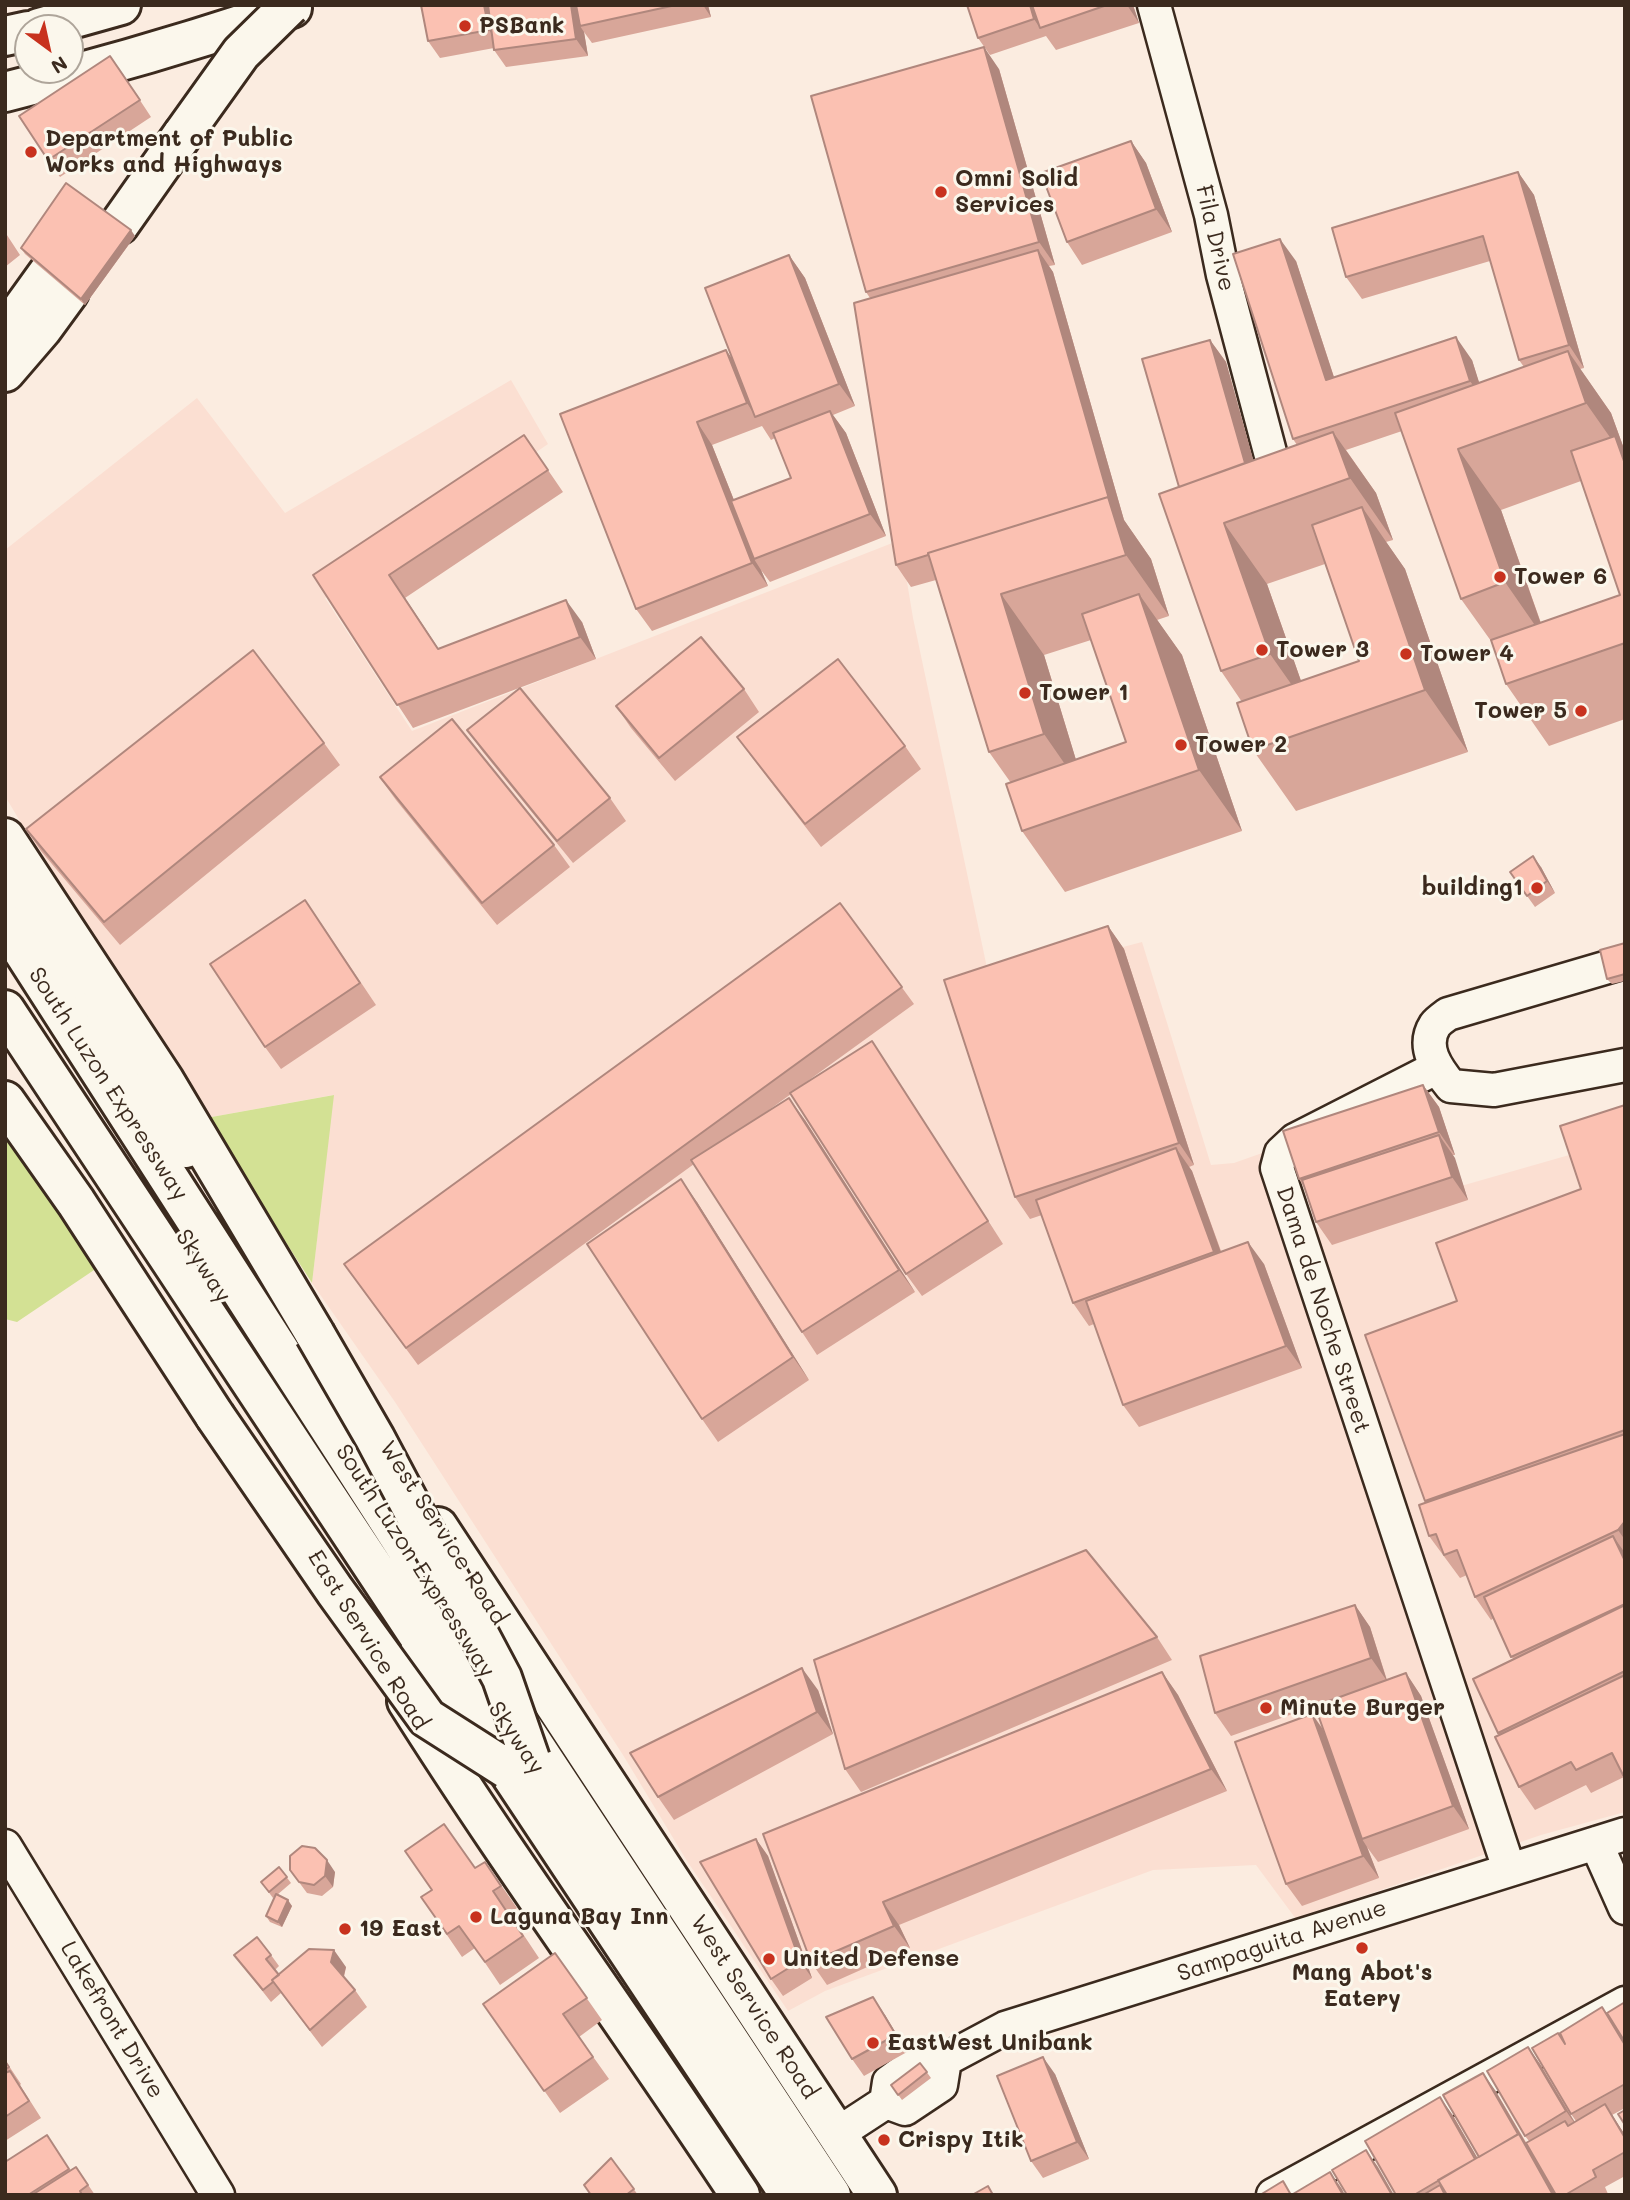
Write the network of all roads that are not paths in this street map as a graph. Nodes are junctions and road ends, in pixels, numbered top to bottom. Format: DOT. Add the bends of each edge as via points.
graph roads {
  1 [pos="121,5"];
  2 [pos="269,5"];
  3 [pos="290,5"];
  4 [pos="300,5"];
  5 [pos="1154,5"];
  6 [pos="79,14"];
  7 [pos="5,92"];
  8 [pos="5,333"];
  9 [pos="5,372"];
  10 [pos="1275,471"];
  11 [pos="5,838"];
  12 [pos="5,874"];
  13 [pos="5,923"];
  14 [pos="1625,962"];
  15 [pos="5,966"];
  16 [pos="5,1010"];
  17 [pos="5,1033"];
  18 [pos="1625,1065"];
  19 [pos="1436,1068"];
  20 [pos="5,1079"];
  21 [pos="5,1101"];
  22 [pos="519,1764"];
  23 [pos="1611,1839"];
  24 [pos="5,1846"];
  25 [pos="1509,1869"];
  26 [pos="1625,1908"];
  27 [pos="1625,2003"];
  28 [pos="837,2134"];
  29 [pos="218,2195"];
  30 [pos="740,2195"];
  31 [pos="771,2195"];
  32 [pos="790,2195"];
  33 [pos="818,2195"];
  34 [pos="831,2195"];
  35 [pos="877,2195"];
  36 [pos="1273,2195"];
  1 -- 6 [label="main road"];
  2 -- 3 [label="main road, bridge" via="223,51 108,217 241,53"];
  4 -- 7 [label="main road" via="186,44"];
  5 -- 10 [label="street, Fila Drive"];
  8 -- 9 [label="main road" via="59,283 42,329"];
  11 -- 22 [label="main road, bridge" via="164,1080 375,1438 502,1678"];
  12 -- 28 [label="main road, West Service Road"];
  13 -- 34 [label="main road, South Luzon Expressway" via="511,1710"];
  14 -- 19 [label="street" via="1448,1014 1435,1026 1429,1044"];
  15 -- 22 [label="main road, Skyway, bridge"];
  16 -- 22 [label="main road, Skyway" via="250,1383"];
  17 -- 31 [label="main road"];
  18 -- 19 [label="street" via="1494,1090 1451,1086"];
  19 -- 25 [label="street, Dama de Noche Street" via="1295,1140 1281,1153 1277,1168"];
  20 -- 30 [label="main road, East Service Road" via="82,1189 454,1775"];
  21 -- 22 [label="main road, bridge" via="215,1416 427,1718"];
  22 -- 32 [label="main road, Skyway"];
  22 -- 33 [label="main road, Skyway"];
  23 -- 25 [label="street, Sampaguita Avenue"];
  23 -- 26 [label="street"];
  24 -- 29 [label="street, Lakefront Drive"];
  25 -- 28 [label="street, Sampaguita Avenue" via="1005,2028 946,2060 922,2058 889,2082 886,2102"];
  27 -- 36 [label="street"];
  28 -- 35 [label="main road, West Service Road"];
}
